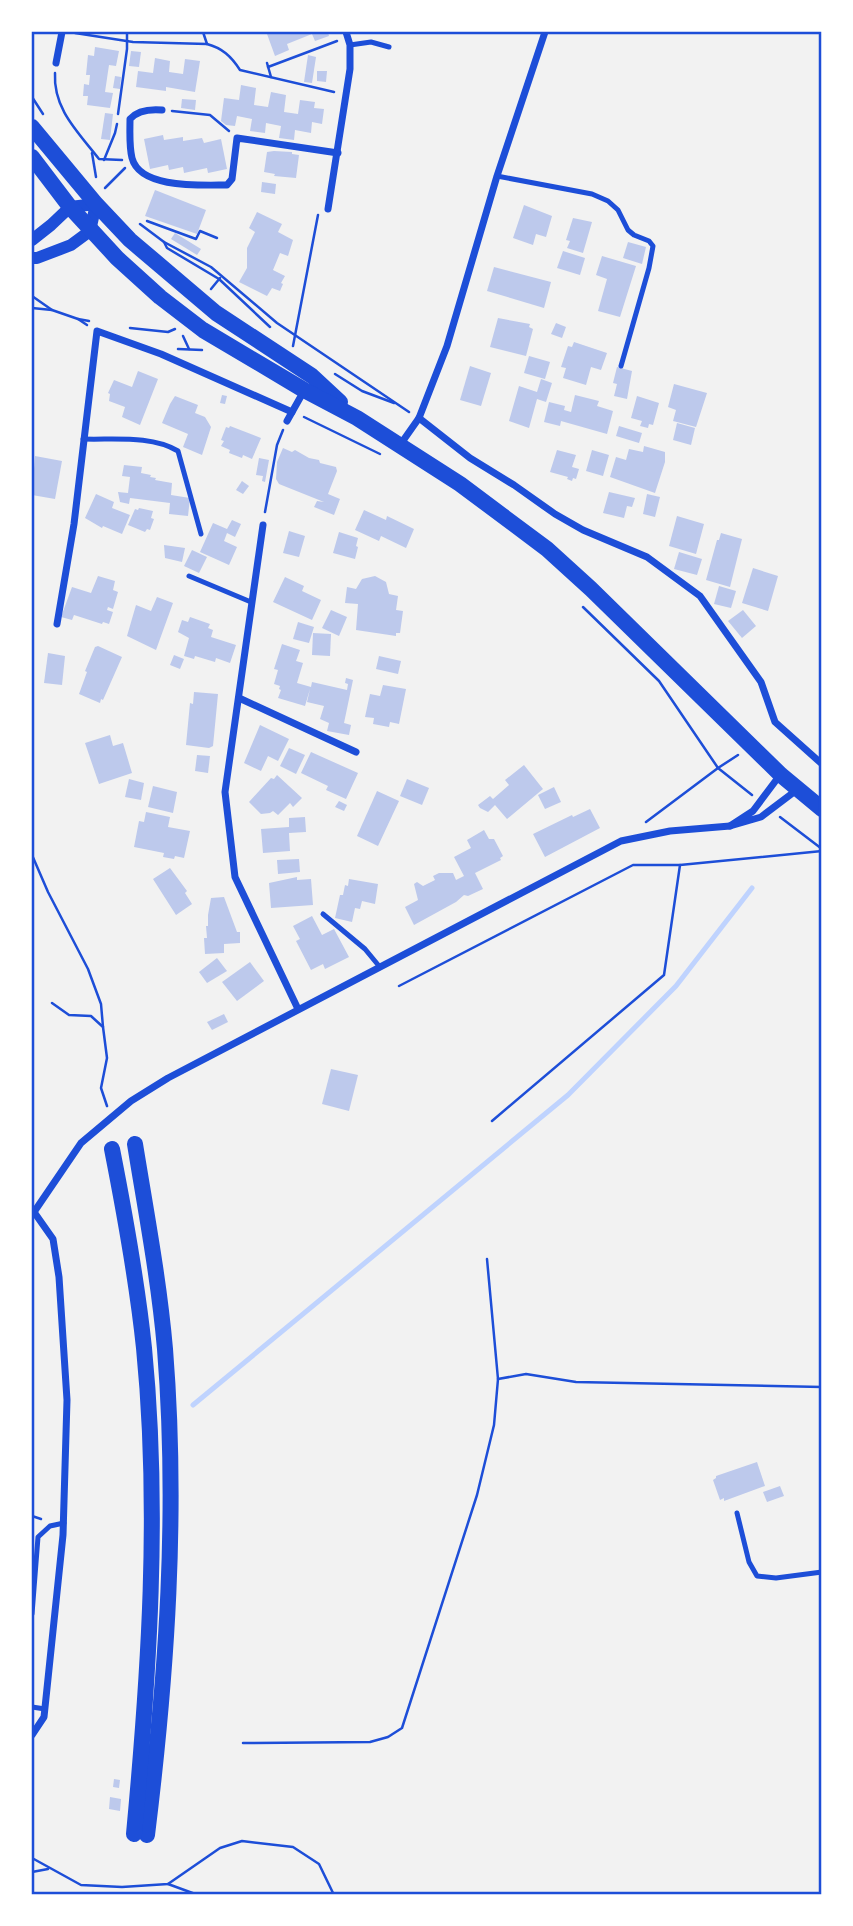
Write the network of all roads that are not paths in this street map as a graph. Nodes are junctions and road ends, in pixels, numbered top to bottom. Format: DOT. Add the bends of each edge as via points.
graph roads {
  1 [pos="62,32"];
  2 [pos="346,32"];
  3 [pos="545,32"];
  4 [pos="350,45"];
  5 [pos="389,47"];
  6 [pos="56,63"];
  7 [pos="162,110"];
  8 [pos="38,122"];
  9 [pos="338,153"];
  10 [pos="32,157"];
  11 [pos="497,176"];
  12 [pos="96,204"];
  13 [pos="70,207"];
  14 [pos="328,209"];
  15 [pos="90,231"];
  16 [pos="32,240"];
  17 [pos="32,258"];
  18 [pos="621,366"];
  19 [pos="308,383"];
  20 [pos="292,412"];
  21 [pos="419,418"];
  22 [pos="288,421"];
  23 [pos="83,439"];
  24 [pos="399,446"];
  25 [pos="263,525"];
  26 [pos="201,534"];
  27 [pos="189,576"];
  28 [pos="251,602"];
  29 [pos="57,624"];
  30 [pos="239,698"];
  31 [pos="356,752"];
  32 [pos="821,764"];
  33 [pos="780,775"];
  34 [pos="798,789"];
  35 [pos="821,809"];
  36 [pos="730,826"];
  37 [pos="323,914"];
  38 [pos="379,966"];
  39 [pos="298,1009"];
  40 [pos="135,1144"];
  41 [pos="112,1149"];
  42 [pos="33,1213"];
  43 [pos="737,1513"];
  44 [pos="64,1523"];
  45 [pos="821,1572"];
  46 [pos="32,1614"];
  47 [pos="32,1707"];
  48 [pos="45,1709"];
  49 [pos="32,1735"];
  1 -- 6 [label="street"];
  2 -- 4 [label="street"];
  3 -- 11 [label="street"];
  4 -- 5 [label="lane" via="371,42"];
  4 -- 9 [label="street"];
  7 -- 9 [label="street" via="134,114 130,120 132,159 139,173 155,181 227,185 232,179 237,138"];
  8 -- 12 [label="main road"];
  9 -- 14 [label="street"];
  10 -- 13 [label="main road"];
  11 -- 18 [label="lane" via="608,201 628,230 653,246"];
  11 -- 21 [label="street" via="447,346"];
  12 -- 13 [label="street"];
  12 -- 15 [label="street"];
  12 -- 19 [label="main road" via="179,283"];
  13 -- 15 [label="main road"];
  13 -- 16 [label="street"];
  15 -- 17 [label="street" via="71,245"];
  15 -- 19 [label="main road" via="192,321"];
  19 -- 20 [label="street"];
  19 -- 24 [label="main road"];
  20 -- 22 [label="street"];
  20 -- 23 [label="street" via="97,331"];
  21 -- 24 [label="street"];
  21 -- 32 [label="street" via="555,514 647,557 701,596 761,682 775,722"];
  23 -- 26 [label="lane" via="151,442 178,451"];
  23 -- 29 [label="street"];
  24 -- 33 [label="main road" via="460,484 547,549"];
  25 -- 28 [label="street"];
  27 -- 28 [label="lane"];
  28 -- 30 [label="street"];
  30 -- 31 [label="street"];
  30 -- 39 [label="street" via="225,792 235,877"];
  33 -- 34 [label="main road"];
  33 -- 36 [label="street" via="753,811"];
  34 -- 35 [label="main road"];
  34 -- 36 [label="street" via="761,817"];
  36 -- 38 [label="street" via="621,841"];
  37 -- 38 [label="lane"];
  38 -- 39 [label="street"];
  39 -- 42 [label="street" via="131,1101 81,1143"];
  40 -- 41 [label="main road" via="164,1348 171,1499 169,1616 158,1743 140,1835 149,1642 150,1455 133,1259"];
  42 -- 44 [label="street" via="53,1239 59,1277 67,1400"];
  43 -- 45 [label="lane" via="757,1576"];
  44 -- 46 [label="lane" via="50,1526 38,1537"];
  44 -- 48 [label="street"];
  47 -- 48 [label="lane"];
  48 -- 49 [label="street"];
}
